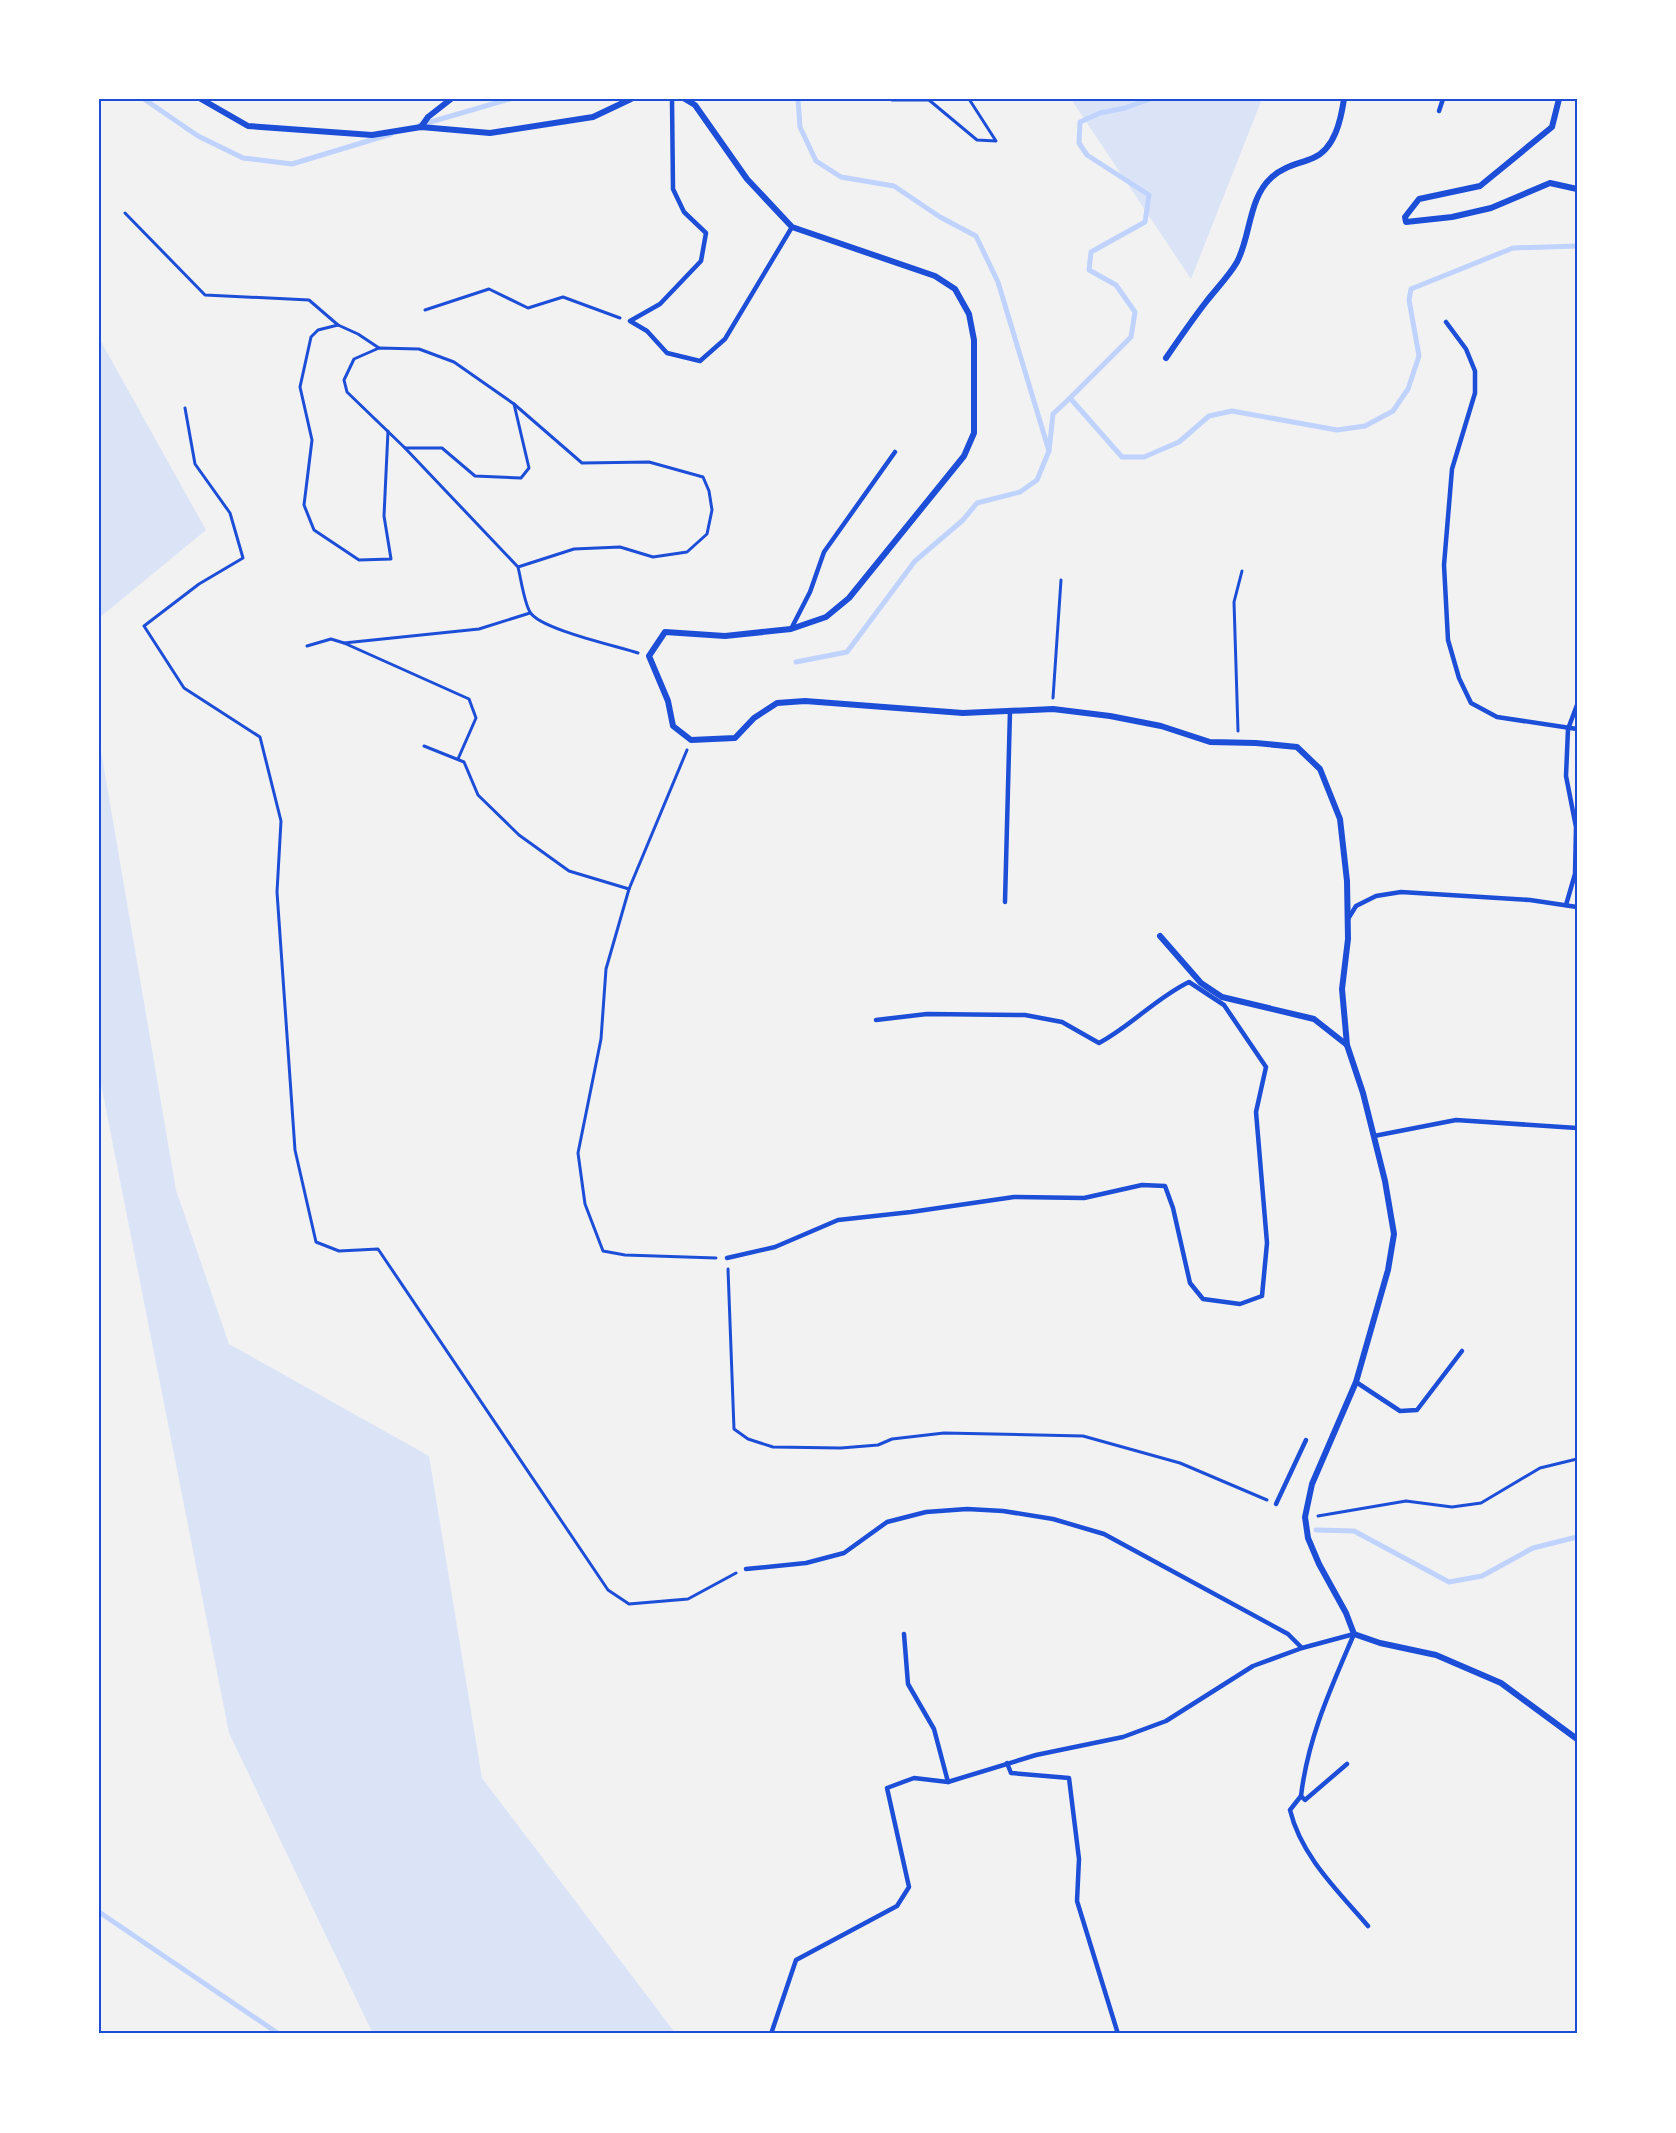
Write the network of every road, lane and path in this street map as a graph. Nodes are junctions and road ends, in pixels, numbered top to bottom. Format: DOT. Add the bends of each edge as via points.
graph roads {
  1 [pos="201,99"];
  2 [pos="451,99"];
  3 [pos="631,99"];
  4 [pos="672,99"];
  5 [pos="685,99"];
  6 [pos="969,99"];
  7 [pos="1344,99"];
  8 [pos="1443,99"];
  9 [pos="1559,99"];
  10 [pos="892,100"];
  11 [pos="1439,111"];
  12 [pos="421,127"];
  13 [pos="1577,189"];
  14 [pos="126,213"];
  15 [pos="792,227"];
  16 [pos="425,310"];
  17 [pos="630,321"];
  18 [pos="1446,322"];
  19 [pos="338,325"];
  20 [pos="379,348"];
  21 [pos="1166,358"];
  22 [pos="514,404"];
  23 [pos="185,408"];
  24 [pos="388,431"];
  25 [pos="405,448"];
  26 [pos="895,452"];
  27 [pos="518,567"];
  28 [pos="1242,572"];
  29 [pos="1061,580"];
  30 [pos="530,612"];
  31 [pos="791,629"];
  32 [pos="344,643"];
  33 [pos="307,646"];
  34 [pos="649,656"];
  35 [pos="1577,705"];
  36 [pos="1053,709"];
  37 [pos="1010,711"];
  38 [pos="1568,729"];
  39 [pos="1577,729"];
  40 [pos="691,741"];
  41 [pos="1238,742"];
  42 [pos="424,746"];
  43 [pos="458,759"];
  44 [pos="629,889"];
  45 [pos="1005,902"];
  46 [pos="1566,905"];
  47 [pos="1577,907"];
  48 [pos="1347,921"];
  49 [pos="1160,936"];
  50 [pos="876,1020"];
  51 [pos="1347,1045"];
  52 [pos="1577,1128"];
  53 [pos="1374,1136"];
  54 [pos="727,1258"];
  55 [pos="1462,1352"];
  56 [pos="1356,1382"];
  57 [pos="1306,1440"];
  58 [pos="1577,1459"];
  59 [pos="1276,1504"];
  60 [pos="1305,1517"];
  61 [pos="746,1569"];
  62 [pos="904,1634"];
  63 [pos="1354,1635"];
  64 [pos="1302,1648"];
  65 [pos="1577,1739"];
  66 [pos="1007,1763"];
  67 [pos="1347,1764"];
  68 [pos="948,1782"];
  69 [pos="1301,1796"];
  70 [pos="1368,1926"];
  71 [pos="771,2034"];
  72 [pos="1118,2034"];
  1 -- 12 [label="street" via="248,126 372,135"];
  2 -- 12 [label="street"];
  3 -- 12 [label="street" via="593,117 490,133"];
  4 -- 17 [label="lane" via="674,189 684,212 706,233 701,261 660,304"];
  5 -- 15 [label="street" via="695,105 747,178"];
  6 -- 10 [label="path" via="996,141 977,140 929,100"];
  7 -- 21 [label="street" via="1340,124 1325,149 1265,184 1237,261"];
  8 -- 11 [label="lane"];
  9 -- 13 [label="street" via="1552,127 1480,186 1419,199 1405,217 1406,222 1491,208 1550,183"];
  14 -- 19 [label="path" via="205,295 309,300"];
  15 -- 17 [label="lane" via="725,339 700,362 667,353 647,331"];
  15 -- 31 [label="street" via="935,276 955,289 969,314 974,340 974,433 964,456 849,598 826,617"];
  16 -- 17 [label="path" via="489,289 528,308 563,297"];
  18 -- 38 [label="lane" via="1466,349 1475,371 1475,393 1452,469 1444,565 1448,640 1459,678 1471,704 1497,717"];
  19 -- 20 [label="path"];
  19 -- 24 [label="path" via="318,330 311,337 306,354 300,387 312,440 304,505 314,530 359,560 392,559 384,516"];
  20 -- 22 [label="path" via="419,349 454,362"];
  20 -- 24 [label="path" via="354,359 344,380 347,392"];
  22 -- 25 [label="path" via="529,468 521,478 475,476 442,448"];
  22 -- 27 [label="path" via="582,463 649,462 703,477 710,491 712,510 707,534 687,552 653,557 620,547 574,549"];
  23 -- 61 [label="path" via="195,464 231,513 243,558 199,584 144,626 184,688 260,737 281,821 277,892 295,1150 316,1242 339,1251 378,1250 608,1590 629,1604 688,1599"];
  24 -- 25 [label="path"];
  25 -- 27 [label="path"];
  26 -- 31 [label="lane" via="824,552"];
  27 -- 30 [label="path"];
  28 -- 41 [label="path" via="1234,602"];
  29 -- 36 [label="path"];
  30 -- 32 [label="path" via="479,629"];
  30 -- 34 [label="path" via="539,621 563,631"];
  31 -- 34 [label="street" via="725,636 665,632"];
  32 -- 33 [label="path" via="331,639"];
  32 -- 43 [label="path" via="469,699 476,718"];
  34 -- 40 [label="street" via="668,701 673,726"];
  35 -- 38 [label="lane"];
  36 -- 37 [label="street"];
  36 -- 41 [label="street" via="1141,722 1210,742"];
  37 -- 40 [label="street" via="963,713 840,702 777,703 754,718 735,738"];
  37 -- 45 [label="lane"];
  38 -- 39 [label="lane"];
  38 -- 46 [label="lane" via="1566,776 1576,827 1575,874"];
  40 -- 44 [label="path"];
  41 -- 48 [label="street" via="1297,747 1320,769 1340,819"];
  42 -- 43 [label="path"];
  43 -- 44 [label="path" via="464,762 478,795 519,835 569,871"];
  44 -- 54 [label="path" via="606,969 602,1039 578,1153 585,1204 603,1251"];
  46 -- 47 [label="lane"];
  46 -- 48 [label="lane" via="1401,892 1376,896 1356,906"];
  48 -- 51 [label="street" via="1342,989"];
  49 -- 51 [label="street" via="1201,983 1222,997 1314,1019"];
  50 -- 54 [label="lane" via="927,1014 1025,1015 1062,1022 1099,1043 1121,1031 1168,992 1189,982 1224,1005 1266,1067 1256,1112 1267,1243 1263,1296 1240,1304 1203,1299 1190,1283 1165,1186 1142,1185 1084,1198 1014,1197 838,1220 775,1247"];
  51 -- 53 [label="street"];
  52 -- 53 [label="lane" via="1456,1120"];
  53 -- 56 [label="street" via="1394,1234 1388,1270"];
  54 -- 59 [label="path" via="734,1429 748,1439 773,1447 841,1448 944,1433 1083,1436 1180,1463"];
  55 -- 56 [label="lane" via="1417,1410 1401,1411"];
  56 -- 60 [label="street" via="1312,1484"];
  57 -- 59 [label="lane"];
  58 -- 60 [label="path" via="1540,1468 1481,1503 1452,1507 1406,1501"];
  60 -- 63 [label="street" via="1308,1538"];
  61 -- 64 [label="lane" via="806,1563 844,1553 887,1522 926,1512 1003,1511 1053,1519 1104,1534 1288,1634"];
  62 -- 68 [label="lane" via="908,1684 934,1729"];
  63 -- 64 [label="lane"];
  63 -- 65 [label="street" via="1436,1655 1501,1683"];
  63 -- 69 [label="lane" via="1315,1728"];
  64 -- 66 [label="lane" via="1253,1666 1166,1720 1123,1737"];
  66 -- 68 [label="lane"];
  66 -- 72 [label="lane" via="1011,1773 1069,1778 1079,1858 1077,1901"];
  67 -- 69 [label="lane" via="1305,1800"];
  68 -- 71 [label="lane" via="914,1778 887,1788 909,1887 897,1906 796,1960"];
  69 -- 70 [label="lane" via="1290,1810 1294,1827 1319,1870"];
}
